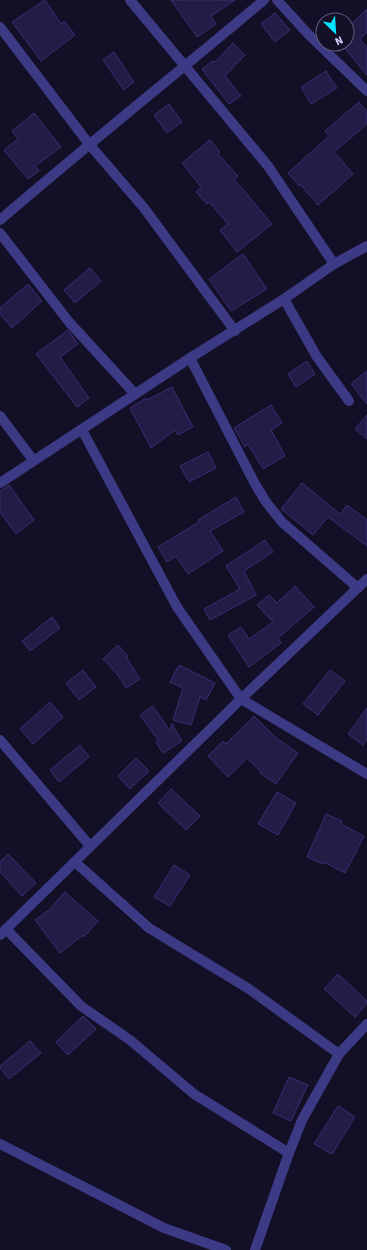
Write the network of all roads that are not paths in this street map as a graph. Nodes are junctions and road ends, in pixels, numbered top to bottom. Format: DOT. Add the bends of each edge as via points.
graph roads {
  1 [pos="130,0"];
  2 [pos="264,0"];
  3 [pos="277,0"];
  4 [pos="0,27"];
  5 [pos="185,67"];
  6 [pos="367,91"];
  7 [pos="89,144"];
  8 [pos="0,220"];
  9 [pos="0,233"];
  10 [pos="367,246"];
  11 [pos="334,264"];
  12 [pos="284,299"];
  13 [pos="235,330"];
  14 [pos="190,358"];
  15 [pos="135,394"];
  16 [pos="350,401"];
  17 [pos="0,416"];
  18 [pos="82,430"];
  19 [pos="33,460"];
  20 [pos="0,483"];
  21 [pos="367,579"];
  22 [pos="358,588"];
  23 [pos="241,699"];
  24 [pos="0,740"];
  25 [pos="367,774"];
  26 [pos="90,846"];
  27 [pos="75,862"];
  28 [pos="3,932"];
  29 [pos="367,1024"];
  30 [pos="339,1054"];
  31 [pos="0,1144"];
  32 [pos="289,1153"];
  33 [pos="226,1250"];
  34 [pos="255,1250"];
  1 -- 5 [label="street"];
  2 -- 5 [label="street"];
  3 -- 6 [label="street"];
  4 -- 7 [label="street"];
  5 -- 7 [label="street"];
  5 -- 11 [label="street" via="268,166"];
  7 -- 8 [label="street"];
  7 -- 13 [label="street" via="144,208"];
  9 -- 15 [label="street" via="69,322"];
  10 -- 11 [label="street"];
  11 -- 12 [label="street"];
  12 -- 13 [label="street"];
  12 -- 16 [label="street" via="317,357"];
  13 -- 14 [label="street"];
  14 -- 15 [label="street"];
  14 -- 22 [label="street" via="266,502 282,522"];
  15 -- 18 [label="street"];
  17 -- 19 [label="street"];
  18 -- 19 [label="street"];
  18 -- 23 [label="street" via="177,607"];
  19 -- 20 [label="street"];
  21 -- 22 [label="street"];
  22 -- 23 [label="street"];
  23 -- 25 [label="street"];
  23 -- 26 [label="street"];
  24 -- 26 [label="street"];
  26 -- 27 [label="street"];
  27 -- 28 [label="street"];
  27 -- 30 [label="street" via="149,928 249,989"];
  28 -- 32 [label="street" via="81,1006 130,1040 194,1094"];
  29 -- 30 [label="street"];
  30 -- 32 [label="street" via="302,1120"];
  31 -- 33 [label="street" via="164,1228"];
  32 -- 34 [label="street"];
}
